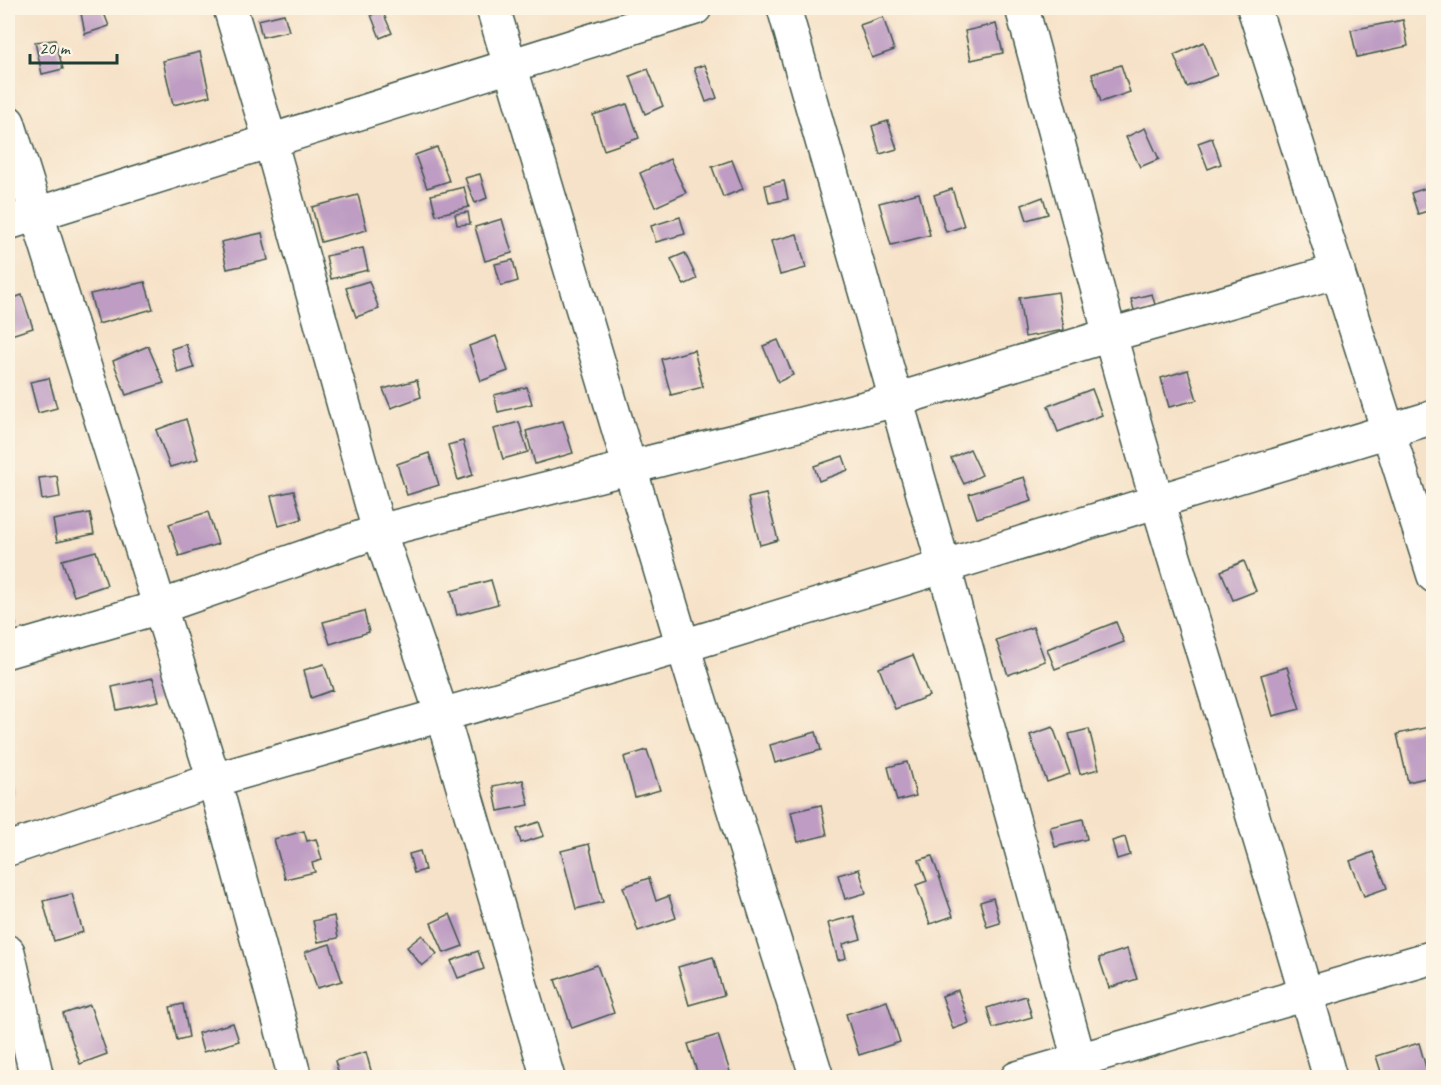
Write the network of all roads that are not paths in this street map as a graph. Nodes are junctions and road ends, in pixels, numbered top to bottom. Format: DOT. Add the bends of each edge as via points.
graph roads {
  1 [pos="230,8"];
  2 [pos="493,8"];
  3 [pos="696,8"];
  4 [pos="784,8"];
  5 [pos="1022,8"];
  6 [pos="1254,8"];
  7 [pos="509,65"];
  8 [pos="8,122"];
  9 [pos="270,140"];
  10 [pos="21,219"];
  11 [pos="1338,271"];
  12 [pos="1110,335"];
  13 [pos="896,400"];
  14 [pos="1434,417"];
  15 [pos="1388,431"];
  16 [pos="629,467"];
  17 [pos="1158,501"];
  18 [pos="379,531"];
  19 [pos="944,567"];
  20 [pos="1434,576"];
  21 [pos="160,608"];
  22 [pos="683,646"];
  23 [pos="8,651"];
  24 [pos="442,715"];
  25 [pos="214,780"];
  26 [pos="8,849"];
  27 [pos="8,952"];
  28 [pos="1434,957"];
  29 [pos="1307,994"];
  30 [pos="1082,1069"];
  31 [pos="37,1077"];
  32 [pos="295,1077"];
  33 [pos="548,1077"];
  34 [pos="817,1077"];
  35 [pos="1017,1077"];
  36 [pos="1330,1077"];
  1 -- 9 [label="street"];
  2 -- 7 [label="street"];
  3 -- 7 [label="street"];
  4 -- 13 [label="street"];
  5 -- 12 [label="street"];
  6 -- 11 [label="street"];
  7 -- 9 [label="street"];
  7 -- 16 [label="street"];
  8 -- 10 [label="street"];
  9 -- 10 [label="street"];
  9 -- 18 [label="street"];
  10 -- 21 [label="street"];
  11 -- 12 [label="street"];
  11 -- 15 [label="street"];
  12 -- 13 [label="street"];
  12 -- 17 [label="street"];
  13 -- 16 [label="street"];
  13 -- 19 [label="street"];
  14 -- 15 [label="street"];
  15 -- 17 [label="street"];
  15 -- 20 [label="street"];
  16 -- 18 [label="street"];
  16 -- 22 [label="street"];
  17 -- 19 [label="street"];
  17 -- 29 [label="street"];
  18 -- 21 [label="street"];
  18 -- 24 [label="street"];
  19 -- 22 [label="street"];
  19 -- 30 [label="street"];
  21 -- 23 [label="street"];
  21 -- 25 [label="street"];
  22 -- 24 [label="street"];
  22 -- 34 [label="street"];
  24 -- 25 [label="street"];
  24 -- 33 [label="street"];
  25 -- 26 [label="street"];
  25 -- 32 [label="street"];
  27 -- 31 [label="street"];
  28 -- 29 [label="street"];
  29 -- 30 [label="street"];
  29 -- 36 [label="street"];
  30 -- 35 [label="street"];
}
